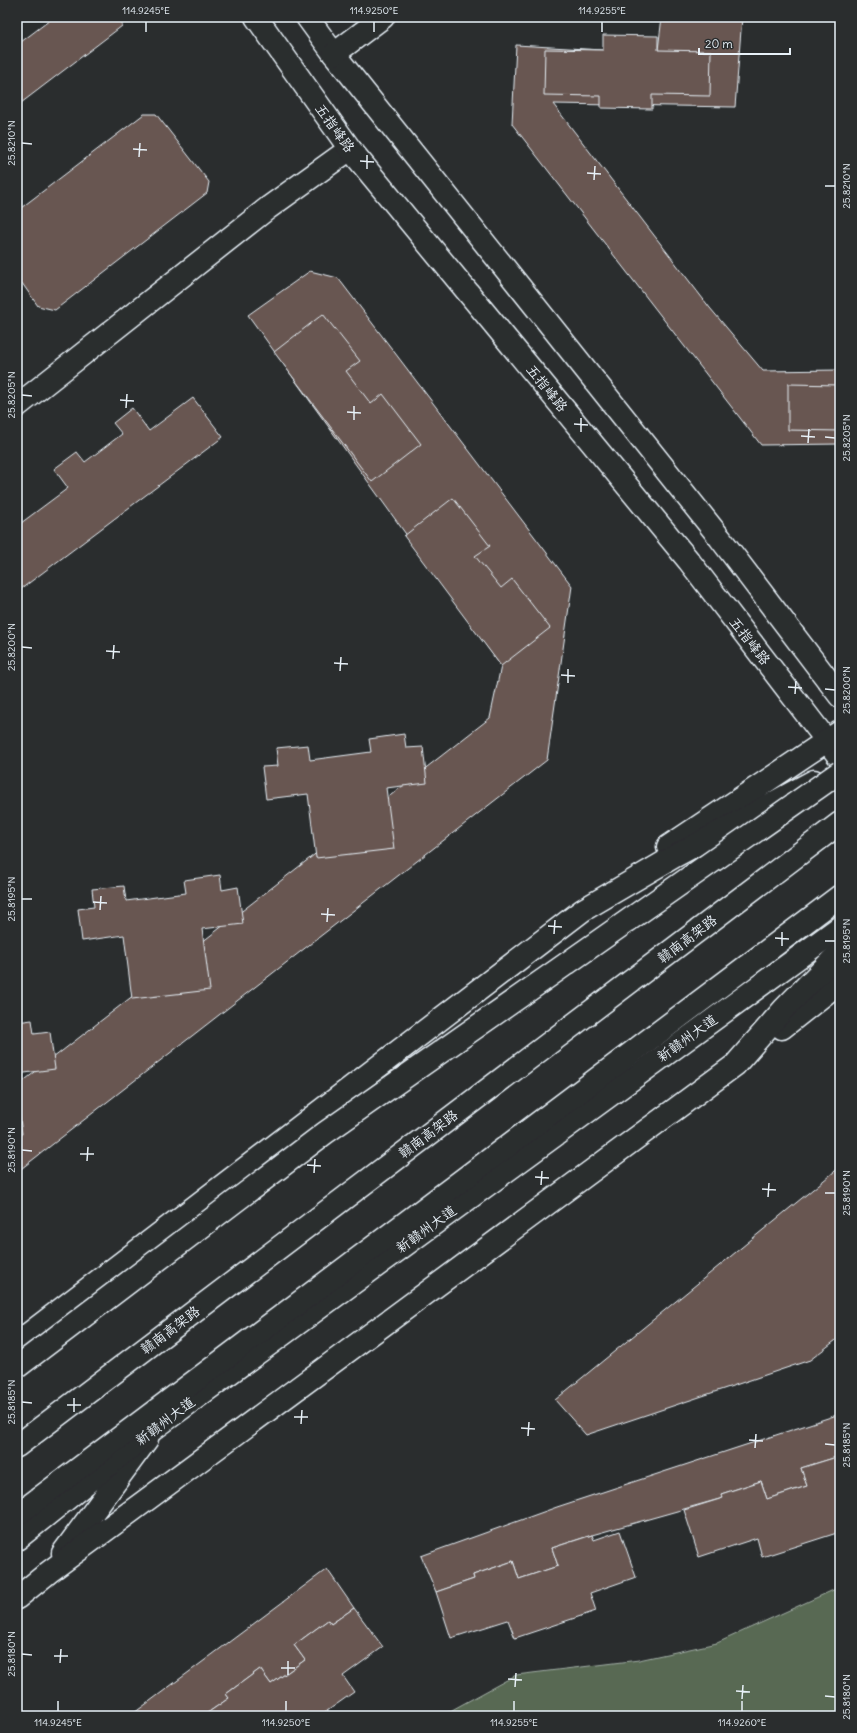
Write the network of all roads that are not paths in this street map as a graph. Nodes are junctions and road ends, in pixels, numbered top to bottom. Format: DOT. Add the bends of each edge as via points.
graph roads {
  1 [pos="256,17"];
  2 [pos="308,17"];
  3 [pos="383,17"];
  4 [pos="334,54"];
  5 [pos="350,149"];
  6 [pos="17,406"];
  7 [pos="840,696"];
  8 [pos="834,736"];
  9 [pos="840,758"];
  10 [pos="840,767"];
  11 [pos="840,772"];
  12 [pos="840,823"];
  13 [pos="840,896"];
  14 [pos="582,910"];
  15 [pos="840,927"];
  16 [pos="840,952"];
  17 [pos="840,982"];
  18 [pos="735,1065"];
  19 [pos="17,1343"];
  20 [pos="17,1367"];
  21 [pos="156,1427"];
  22 [pos="17,1446"];
  23 [pos="17,1514"];
  24 [pos="17,1539"];
  25 [pos="49,1572"];
  26 [pos="17,1598"];
  1 -- 5 [label="main road, 五指峰路"];
  2 -- 4 [label="main road"];
  3 -- 4 [label="main road"];
  4 -- 7 [label="main road" via="720,538"];
  5 -- 6 [label="main road" via="268,208"];
  5 -- 8 [label="main road, 五指峰路"];
  8 -- 9 [label="main road, 五指峰路"];
  8 -- 14 [label="main road" via="683,836"];
  10 -- 14 [label="main road" via="675,856"];
  10 -- 20 [label="main road" via="717,853 651,904"];
  11 -- 20 [label="main road, bridge" via="325,1133"];
  12 -- 22 [label="main road, 赣南高架路"];
  13 -- 23 [label="main road"];
  14 -- 19 [label="main road"];
  15 -- 21 [label="main road, 新赣州大道"];
  16 -- 18 [label="main road" via="784,1009"];
  17 -- 18 [label="main road"];
  18 -- 25 [label="main road"];
  21 -- 24 [label="main road, 新赣州大道"];
  21 -- 25 [label="main road"];
  25 -- 26 [label="main road"];
}
